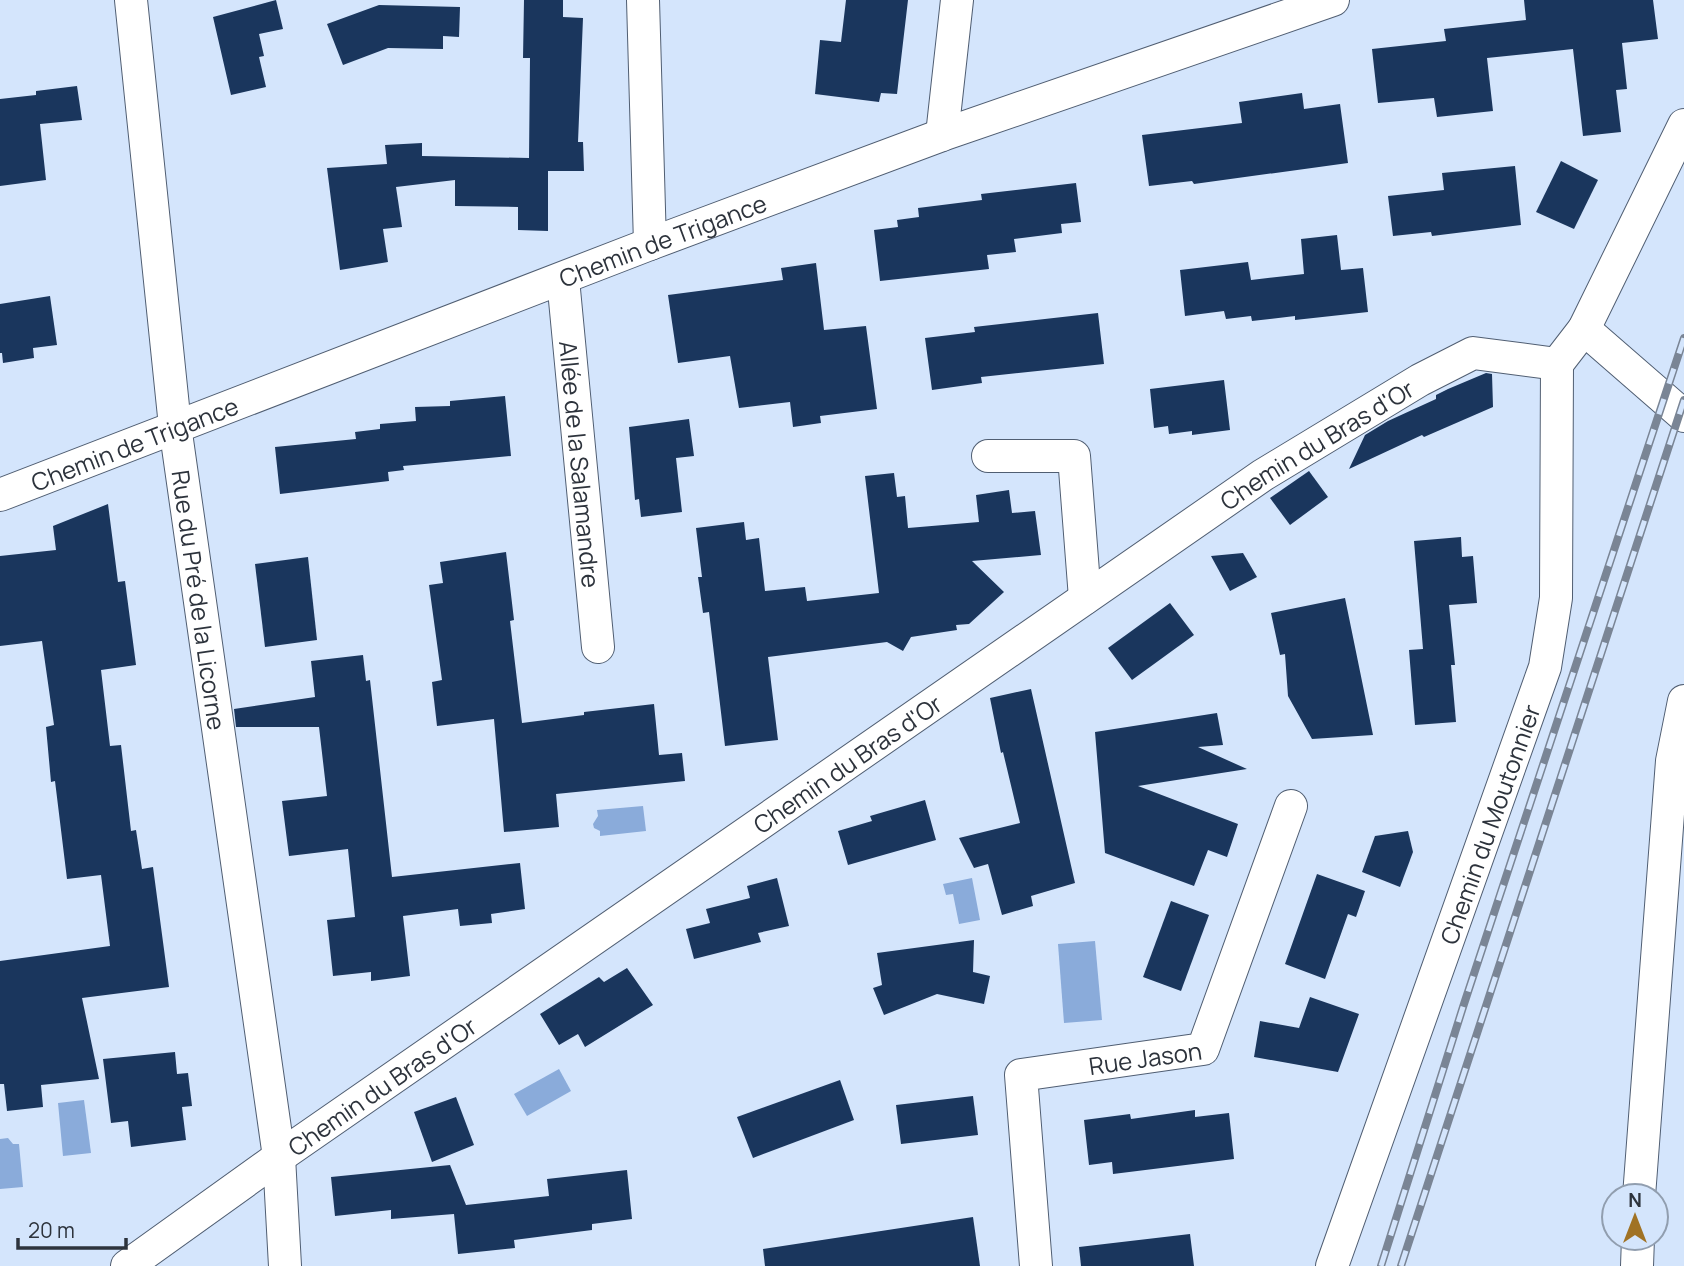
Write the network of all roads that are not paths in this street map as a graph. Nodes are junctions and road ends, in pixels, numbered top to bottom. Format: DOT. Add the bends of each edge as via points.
graph roads {
  1 [pos="131,0"];
  2 [pos="642,0"];
  3 [pos="957,0"];
  4 [pos="1334,0"];
  5 [pos="1684,125"];
  6 [pos="942,135"];
  7 [pos="650,244"];
  8 [pos="563,279"];
  9 [pos="1584,329"];
  10 [pos="1557,364"];
  11 [pos="1684,416"];
  12 [pos="175,426"];
  13 [pos="988,456"];
  14 [pos="0,495"];
  15 [pos="1085,598"];
  16 [pos="598,647"];
  17 [pos="1684,701"];
  18 [pos="1291,806"];
  19 [pos="279,1157"];
  20 [pos="1640,1182"];
  21 [pos="127,1266"];
  22 [pos="285,1266"];
  23 [pos="1035,1266"];
  24 [pos="1332,1266"];
  1 -- 12 [label="street, Rue du Pré de la Licorne"];
  2 -- 7 [label="street"];
  3 -- 6 [label="street"];
  4 -- 6 [label="street, Chemin de Trigance"];
  5 -- 9 [label="street"];
  6 -- 7 [label="street, Chemin de Trigance"];
  7 -- 8 [label="street, Chemin de Trigance"];
  8 -- 12 [label="street, Chemin de Trigance"];
  8 -- 16 [label="street, Allée de la Salamandre"];
  9 -- 10 [label="street"];
  9 -- 11 [label="street"];
  10 -- 15 [label="street, Chemin du Bras d'Or" via="1473,353 1263,475"];
  10 -- 24 [label="street, Chemin du Moutonnier" via="1556,598 1545,667"];
  12 -- 14 [label="street, Chemin de Trigance"];
  12 -- 19 [label="street, Rue du Pré de la Licorne"];
  13 -- 15 [label="street" via="1074,456"];
  15 -- 19 [label="street, Chemin du Bras d'Or"];
  17 -- 20 [label="street" via="1672,761"];
  18 -- 23 [label="street, Rue Jason" via="1203,1049 1021,1075"];
  19 -- 21 [label="street, Chemin du Bras d'Or"];
  19 -- 22 [label="street"];
}
